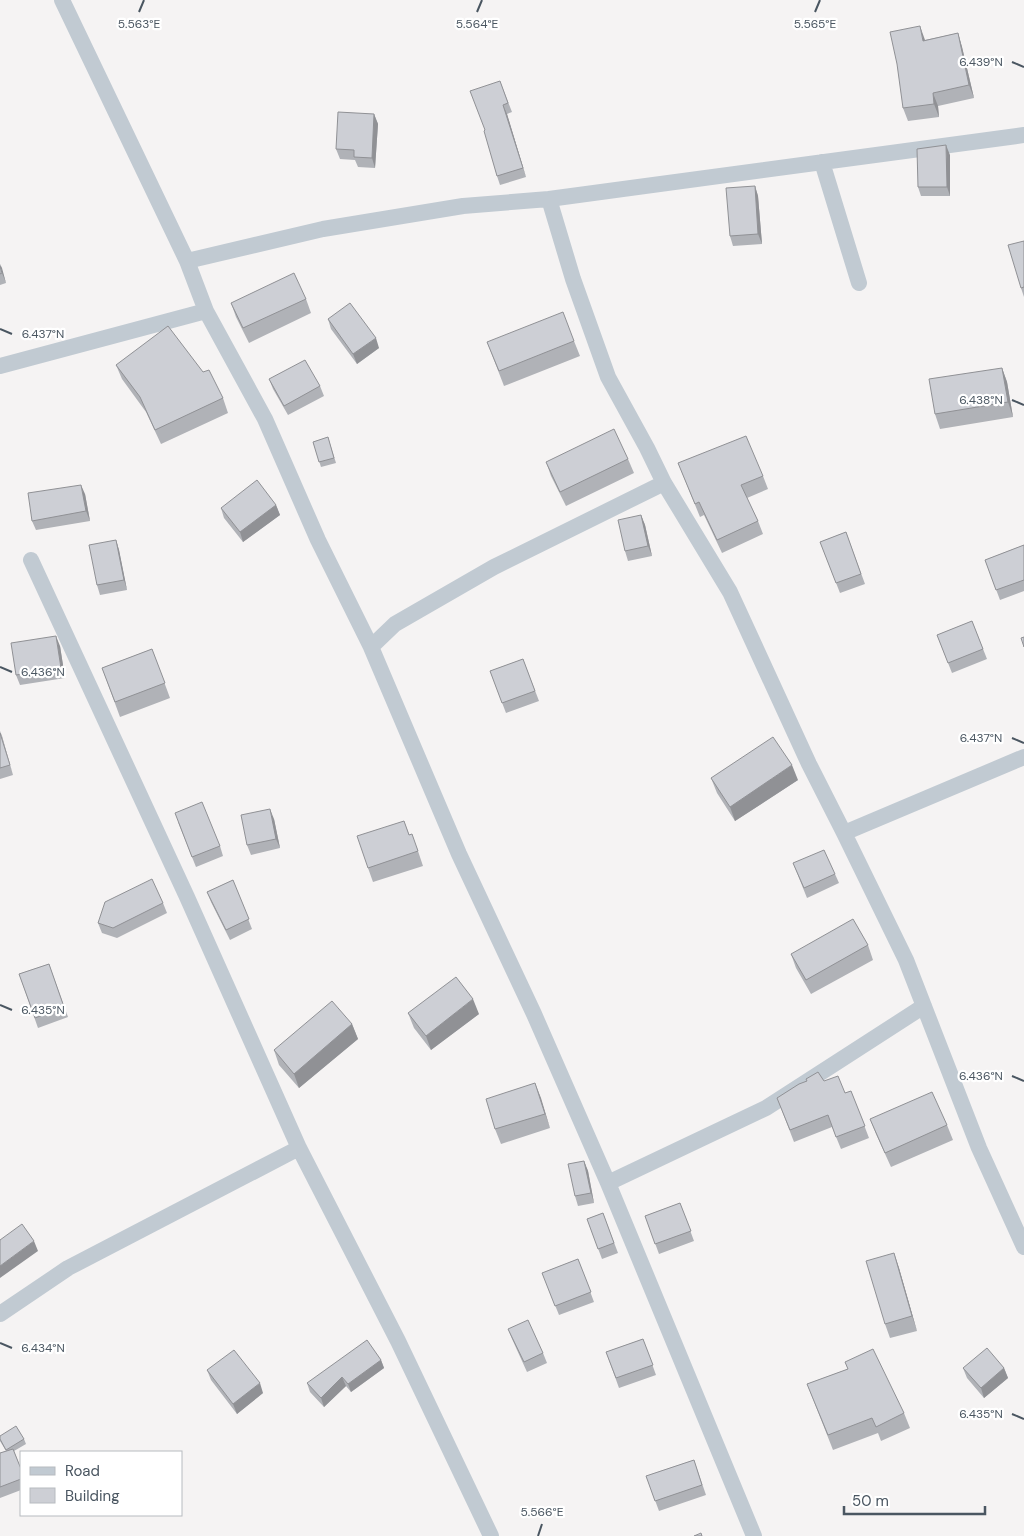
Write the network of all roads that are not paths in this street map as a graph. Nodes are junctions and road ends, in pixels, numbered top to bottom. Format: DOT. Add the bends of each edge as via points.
graph roads {
  1 [pos="62,0"];
  2 [pos="1024,135"];
  3 [pos="822,162"];
  4 [pos="549,199"];
  5 [pos="187,261"];
  6 [pos="860,283"];
  7 [pos="206,311"];
  8 [pos="0,366"];
  9 [pos="664,483"];
  10 [pos="31,560"];
  11 [pos="371,647"];
  12 [pos="1024,757"];
  13 [pos="844,833"];
  14 [pos="924,1006"];
  15 [pos="299,1148"];
  16 [pos="608,1182"];
  17 [pos="1024,1246"];
  18 [pos="0,1314"];
  19 [pos="491,1536"];
  20 [pos="754,1536"];
  1 -- 5 [label="street"];
  2 -- 3 [label="street"];
  3 -- 4 [label="street"];
  3 -- 6 [label="street"];
  4 -- 5 [label="street" via="463,206 323,229"];
  4 -- 9 [label="street" via="608,377"];
  5 -- 7 [label="street"];
  7 -- 8 [label="street"];
  7 -- 11 [label="street" via="265,419 318,540"];
  9 -- 11 [label="street" via="494,567 395,624"];
  9 -- 13 [label="street" via="730,592 781,706"];
  10 -- 15 [label="street"];
  11 -- 16 [label="street" via="459,854"];
  12 -- 13 [label="street"];
  13 -- 14 [label="street" via="906,960"];
  14 -- 16 [label="street" via="766,1108"];
  14 -- 17 [label="street" via="979,1148"];
  15 -- 18 [label="street" via="68,1268"];
  15 -- 19 [label="street" via="398,1341"];
  16 -- 20 [label="street"];
}
